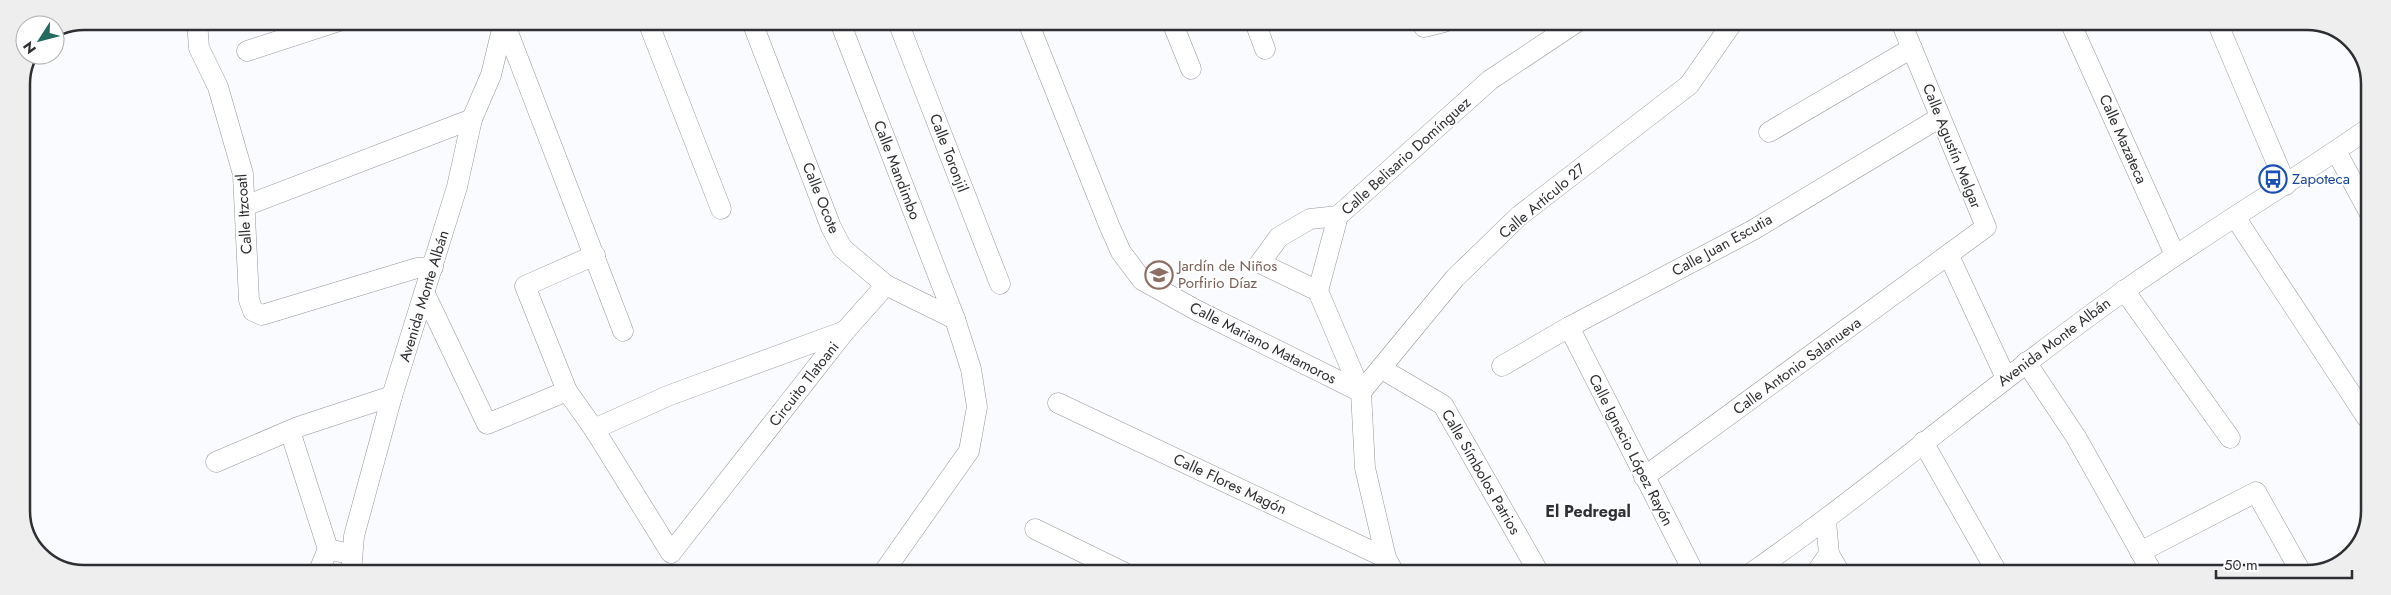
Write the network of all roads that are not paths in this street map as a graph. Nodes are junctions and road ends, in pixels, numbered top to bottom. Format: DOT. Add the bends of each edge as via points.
graph roads {
  1 [pos="198,30"];
  2 [pos="296,30"];
  3 [pos="502,30"];
  4 [pos="507,30"];
  5 [pos="651,30"];
  6 [pos="755,30"];
  7 [pos="843,30"];
  8 [pos="901,30"];
  9 [pos="1031,30"];
  10 [pos="1175,30"];
  11 [pos="1258,30"];
  12 [pos="1565,30"];
  13 [pos="1728,30"];
  14 [pos="1904,30"];
  15 [pos="2074,30"];
  16 [pos="2221,30"];
  17 [pos="1912,48"];
  18 [pos="1265,49"];
  19 [pos="247,51"];
  20 [pos="1191,69"];
  21 [pos="1939,118"];
  22 [pos="472,119"];
  23 [pos="1769,132"];
  24 [pos="2361,134"];
  25 [pos="2336,151"];
  26 [pos="2286,185"];
  27 [pos="2361,197"];
  28 [pos="245,206"];
  29 [pos="721,209"];
  30 [pos="1338,216"];
  31 [pos="2235,216"];
  32 [pos="595,255"];
  33 [pos="1949,256"];
  34 [pos="2176,256"];
  35 [pos="433,267"];
  36 [pos="1000,284"];
  37 [pos="886,285"];
  38 [pos="2124,290"];
  39 [pos="1318,291"];
  40 [pos="425,294"];
  41 [pos="955,319"];
  42 [pos="1569,327"];
  43 [pos="623,331"];
  44 [pos="845,331"];
  45 [pos="2026,362"];
  46 [pos="1502,366"];
  47 [pos="1382,369"];
  48 [pos="2006,378"];
  49 [pos="567,391"];
  50 [pos="1361,392"];
  51 [pos="392,396"];
  52 [pos="1058,403"];
  53 [pos="2361,409"];
  54 [pos="294,429"];
  55 [pos="594,429"];
  56 [pos="2230,438"];
  57 [pos="1923,442"];
  58 [pos="216,462"];
  59 [pos="1644,477"];
  60 [pos="1826,521"];
  61 [pos="1035,529"];
  62 [pos="328,549"];
  63 [pos="2140,552"];
  64 [pos="1829,554"];
  65 [pos="351,564"];
  66 [pos="321,565"];
  67 [pos="889,565"];
  68 [pos="1109,565"];
  69 [pos="1382,565"];
  70 [pos="1387,565"];
  71 [pos="1534,565"];
  72 [pos="1690,565"];
  73 [pos="1763,565"];
  74 [pos="1822,565"];
  75 [pos="1835,565"];
  76 [pos="1993,565"];
  77 [pos="2148,565"];
  78 [pos="2297,565"];
  1 -- 28 [label="street, Calle Itzcoatl" via="199,48 218,86 234,138 243,174"];
  2 -- 19 [label="street"];
  3 -- 22 [label="street, Avenida Monte Albán" via="491,75"];
  4 -- 32 [label="street"];
  5 -- 29 [label="street"];
  6 -- 37 [label="street, Calle Ocote" via="831,227 842,248"];
  7 -- 41 [label="street, Calle Mandimbo"];
  8 -- 36 [label="street, Calle Toronjil"];
  9 -- 50 [label="street, Calle Mariano Matamoros" via="1109,225 1121,252 1142,280"];
  10 -- 20 [label="street"];
  11 -- 18 [label="street"];
  12 -- 30 [label="street, Calle Belisario Domínguez" via="1490,80"];
  13 -- 47 [label="street, Calle Artículo 27" via="1689,85 1519,216 1455,278"];
  14 -- 17 [label="street, Calle Agustín Melgar"];
  15 -- 34 [label="street, Calle Mazateca"];
  16 -- 26 [label="street"];
  17 -- 21 [label="street, Calle Agustín Melgar"];
  17 -- 23 [label="street"];
  21 -- 33 [label="street, Calle Agustín Melgar" via="1986,227"];
  21 -- 42 [label="street, Calle Juan Escutia" via="1753,230"];
  22 -- 28 [label="street"];
  22 -- 35 [label="street, Avenida Monte Albán" via="457,187"];
  24 -- 25 [label="street, Avenida Monte Albán"];
  25 -- 26 [label="street, Avenida Monte Albán"];
  25 -- 27 [label="street"];
  26 -- 31 [label="street, Avenida Monte Albán"];
  28 -- 35 [label="street, Calle Itzcoatl" via="249,300 253,310 262,315 417,268"];
  30 -- 39 [label="street, Calle Belisario Domínguez"];
  30 -- 39 [label="street" via="1310,219 1279,237 1260,264"];
  31 -- 34 [label="street, Avenida Monte Albán"];
  31 -- 53 [label="street"];
  32 -- 43 [label="street"];
  32 -- 49 [label="street" via="525,286"];
  33 -- 48 [label="street"];
  33 -- 59 [label="street, Calle Antonio Salanueva"];
  34 -- 38 [label="street, Avenida Monte Albán"];
  35 -- 40 [label="street, Avenida Monte Albán"];
  37 -- 41 [label="street, Calle Ocote"];
  37 -- 44 [label="street"];
  38 -- 45 [label="street, Avenida Monte Albán"];
  38 -- 56 [label="street"];
  39 -- 50 [label="street"];
  40 -- 49 [label="street" via="487,424"];
  40 -- 51 [label="street, Avenida Monte Albán"];
  41 -- 67 [label="street, Calle Mandimbo" via="971,368 977,407 969,451"];
  42 -- 46 [label="street, Calle Juan Escutia"];
  42 -- 59 [label="street, Calle Ignacio López Rayón"];
  44 -- 55 [label="street, Circuito Tlatoani" via="670,395"];
  44 -- 55 [label="street, Circuito Tlatoani" via="671,553"];
  45 -- 48 [label="street, Avenida Monte Albán"];
  45 -- 63 [label="street" via="2076,438"];
  47 -- 50 [label="street, Calle Artículo 27"];
  47 -- 71 [label="street, Calle Símbolos Patrios" via="1443,405"];
  48 -- 57 [label="street, Avenida Monte Albán"];
  49 -- 55 [label="street"];
  50 -- 70 [label="street" via="1366,468"];
  51 -- 54 [label="street"];
  51 -- 65 [label="street, Avenida Monte Albán" via="354,536"];
  52 -- 69 [label="street, Calle Flores Magón"];
  54 -- 58 [label="street"];
  54 -- 62 [label="street"];
  57 -- 60 [label="street, Avenida Monte Albán"];
  57 -- 76 [label="street"];
  59 -- 72 [label="street, Calle Ignacio López Rayón"];
  60 -- 64 [label="street"];
  60 -- 73 [label="street, Avenida Monte Albán"];
  61 -- 68 [label="street"];
  62 -- 65 [label="street"];
  62 -- 66 [label="street"];
  63 -- 77 [label="street"];
  63 -- 78 [label="street" via="2256,492"];
  64 -- 74 [label="street"];
  64 -- 75 [label="street"];
}
